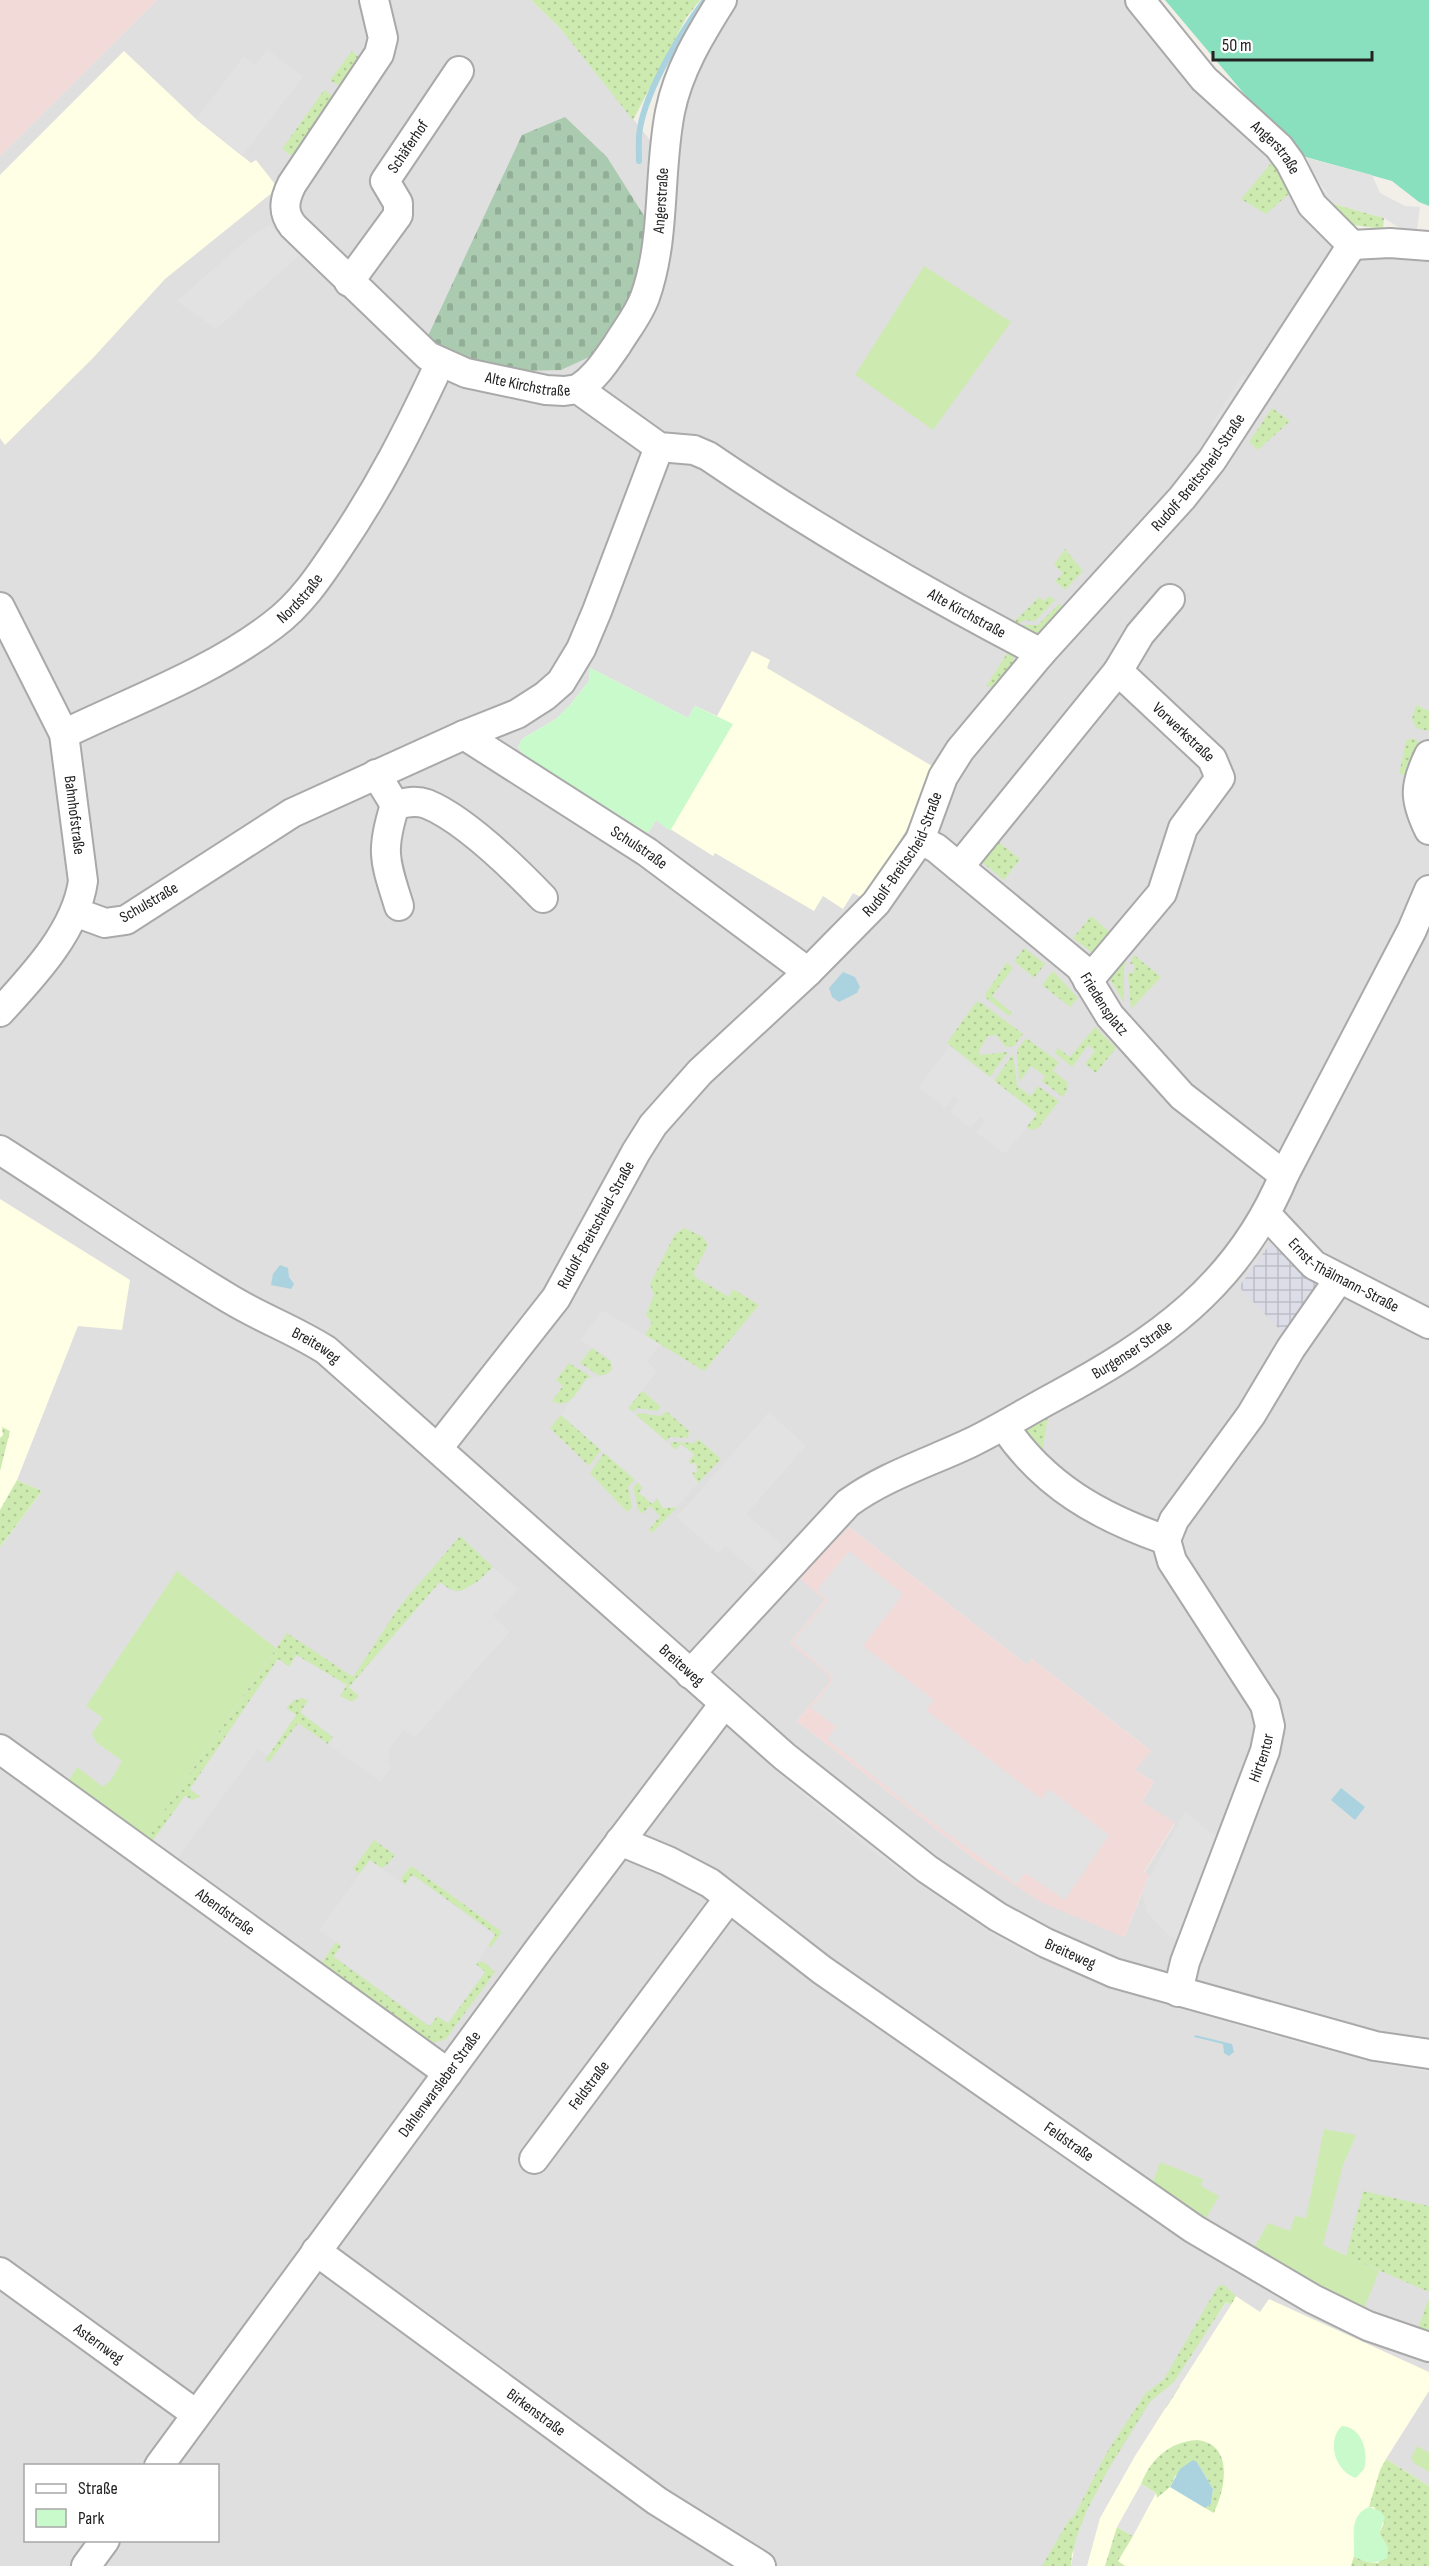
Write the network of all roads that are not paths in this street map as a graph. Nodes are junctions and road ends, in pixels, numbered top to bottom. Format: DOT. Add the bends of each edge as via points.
graph roads {
  1 [pos="374,0"];
  2 [pos="722,0"];
  3 [pos="1140,0"];
  4 [pos="459,71"];
  5 [pos="1352,245"];
  6 [pos="1429,246"];
  7 [pos="349,282"];
  8 [pos="440,363"];
  9 [pos="578,389"];
  10 [pos="659,447"];
  11 [pos="1170,599"];
  12 [pos="0,607"];
  13 [pos="1041,653"];
  14 [pos="1118,671"];
  15 [pos="64,734"];
  16 [pos="464,735"];
  17 [pos="1429,755"];
  18 [pos="376,774"];
  19 [pos="395,805"];
  20 [pos="1429,830"];
  21 [pos="920,840"];
  22 [pos="958,867"];
  23 [pos="1429,890"];
  24 [pos="543,898"];
  25 [pos="399,906"];
  26 [pos="75,912"];
  27 [pos="808,972"];
  28 [pos="1088,981"];
  29 [pos="0,1012"];
  30 [pos="0,1150"];
  31 [pos="1284,1175"];
  32 [pos="1267,1215"];
  33 [pos="1339,1279"];
  34 [pos="1429,1324"];
  35 [pos="1004,1426"];
  36 [pos="438,1448"];
  37 [pos="1166,1540"];
  38 [pos="690,1674"];
  39 [pos="724,1704"];
  40 [pos="0,1749"];
  41 [pos="620,1841"];
  42 [pos="729,1898"];
  43 [pos="1178,1992"];
  44 [pos="1429,2054"];
  45 [pos="448,2073"];
  46 [pos="534,2159"];
  47 [pos="316,2251"];
  48 [pos="0,2272"];
  49 [pos="1429,2347"];
  50 [pos="196,2414"];
  51 [pos="160,2464"];
  52 [pos="104,2542"];
  53 [pos="86,2566"];
  54 [pos="761,2566"];
  1 -- 7 [label="street, Alte Kirchstraße" via="383,38 378,54 292,184 284,205 293,226"];
  2 -- 9 [label="street, Angerstraße" via="683,70 670,111 658,248 644,299 602,367"];
  3 -- 5 [label="street, Angerstraße" via="1204,79 1279,147 1312,205"];
  4 -- 7 [label="street, Schäferhof" via="385,181 398,202 398,215"];
  5 -- 6 [label="street"];
  5 -- 13 [label="street, Rudolf-Breitscheid-Straße" via="1212,460"];
  7 -- 8 [label="street, Alte Kirchstraße" via="422,351"];
  8 -- 9 [label="street, Alte Kirchstraße" via="466,373 546,390"];
  8 -- 15 [label="street, Nordstraße" via="400,449 367,507 288,613 254,639 202,669"];
  9 -- 10 [label="street, Alte Kirchstraße"];
  10 -- 13 [label="street, Alte Kirchstraße" via="694,450 708,456 831,538"];
  10 -- 16 [label="street, Schulstraße" via="585,639 561,682 517,714"];
  11 -- 14 [label="street" via="1140,634"];
  12 -- 15 [label="street, Bahnhofstraße"];
  13 -- 21 [label="street, Rudolf-Breitscheid-Straße" via="960,750 943,777"];
  14 -- 22 [label="street"];
  14 -- 28 [label="street, Vorwerkstraße" via="1212,759 1220,778 1183,828 1162,893"];
  15 -- 26 [label="street, Bahnhofstraße" via="83,871"];
  16 -- 18 [label="street, Schulstraße"];
  16 -- 27 [label="street, Schulstraße" via="647,852"];
  17 -- 20 [label="street" via="1417,790"];
  18 -- 19 [label="street"];
  18 -- 26 [label="street, Schulstraße" via="292,813 126,920 105,923"];
  19 -- 24 [label="street" via="411,801 427,804 469,831"];
  19 -- 25 [label="street" via="384,854"];
  21 -- 22 [label="street, Friedensplatz"];
  21 -- 27 [label="street, Rudolf-Breitscheid-Straße" via="876,903"];
  22 -- 28 [label="street, Friedensplatz" via="1080,968"];
  23 -- 31 [label="street, Burgenser Straße" via="1391,972"];
  26 -- 29 [label="street, Bahnhofstraße"];
  27 -- 36 [label="street, Rudolf-Breitscheid-Straße" via="700,1072 653,1125 556,1298"];
  28 -- 31 [label="street, Friedensplatz" via="1110,1016 1182,1096"];
  30 -- 36 [label="street, Breiteweg" via="230,1299 326,1350"];
  31 -- 32 [label="street, Burgenser Straße"];
  32 -- 33 [label="street, Ernst-Thälmann-Straße" via="1314,1265"];
  32 -- 35 [label="street, Burgenser Straße" via="1216,1284 1174,1322 1104,1370"];
  33 -- 34 [label="street, Ernst-Thälmann-Straße"];
  33 -- 37 [label="street" via="1251,1415 1179,1512"];
  35 -- 37 [label="street" via="1033,1462 1089,1508"];
  35 -- 38 [label="street, Burgenser Straße" via="880,1482 848,1503"];
  36 -- 38 [label="street, Breiteweg"];
  37 -- 43 [label="street, Hirtentor" via="1172,1561 1264,1706 1270,1725 1265,1751 1185,1962"];
  38 -- 39 [label="street, Breiteweg"];
  39 -- 41 [label="street, Dahlenwarsleber Straße"];
  39 -- 43 [label="street, Breiteweg" via="856,1815 998,1917 1113,1973"];
  40 -- 45 [label="street, Abendstraße"];
  41 -- 42 [label="street, Feldstraße" via="690,1872"];
  41 -- 45 [label="street, Dahlenwarsleber Straße"];
  42 -- 46 [label="street, Feldstraße"];
  42 -- 49 [label="street, Feldstraße" via="831,1976 1194,2229 1321,2304 1368,2326"];
  43 -- 44 [label="street, Breiteweg" via="1375,2046"];
  45 -- 47 [label="street, Dahlenwarsleber Straße"];
  47 -- 50 [label="street, Dahlenwarsleber Straße"];
  47 -- 54 [label="street, Birkenstraße" via="657,2501"];
  48 -- 50 [label="street, Asternweg"];
  50 -- 51 [label="street, Dahlenwarsleber Straße"];
  52 -- 53 [label="street"];
}
